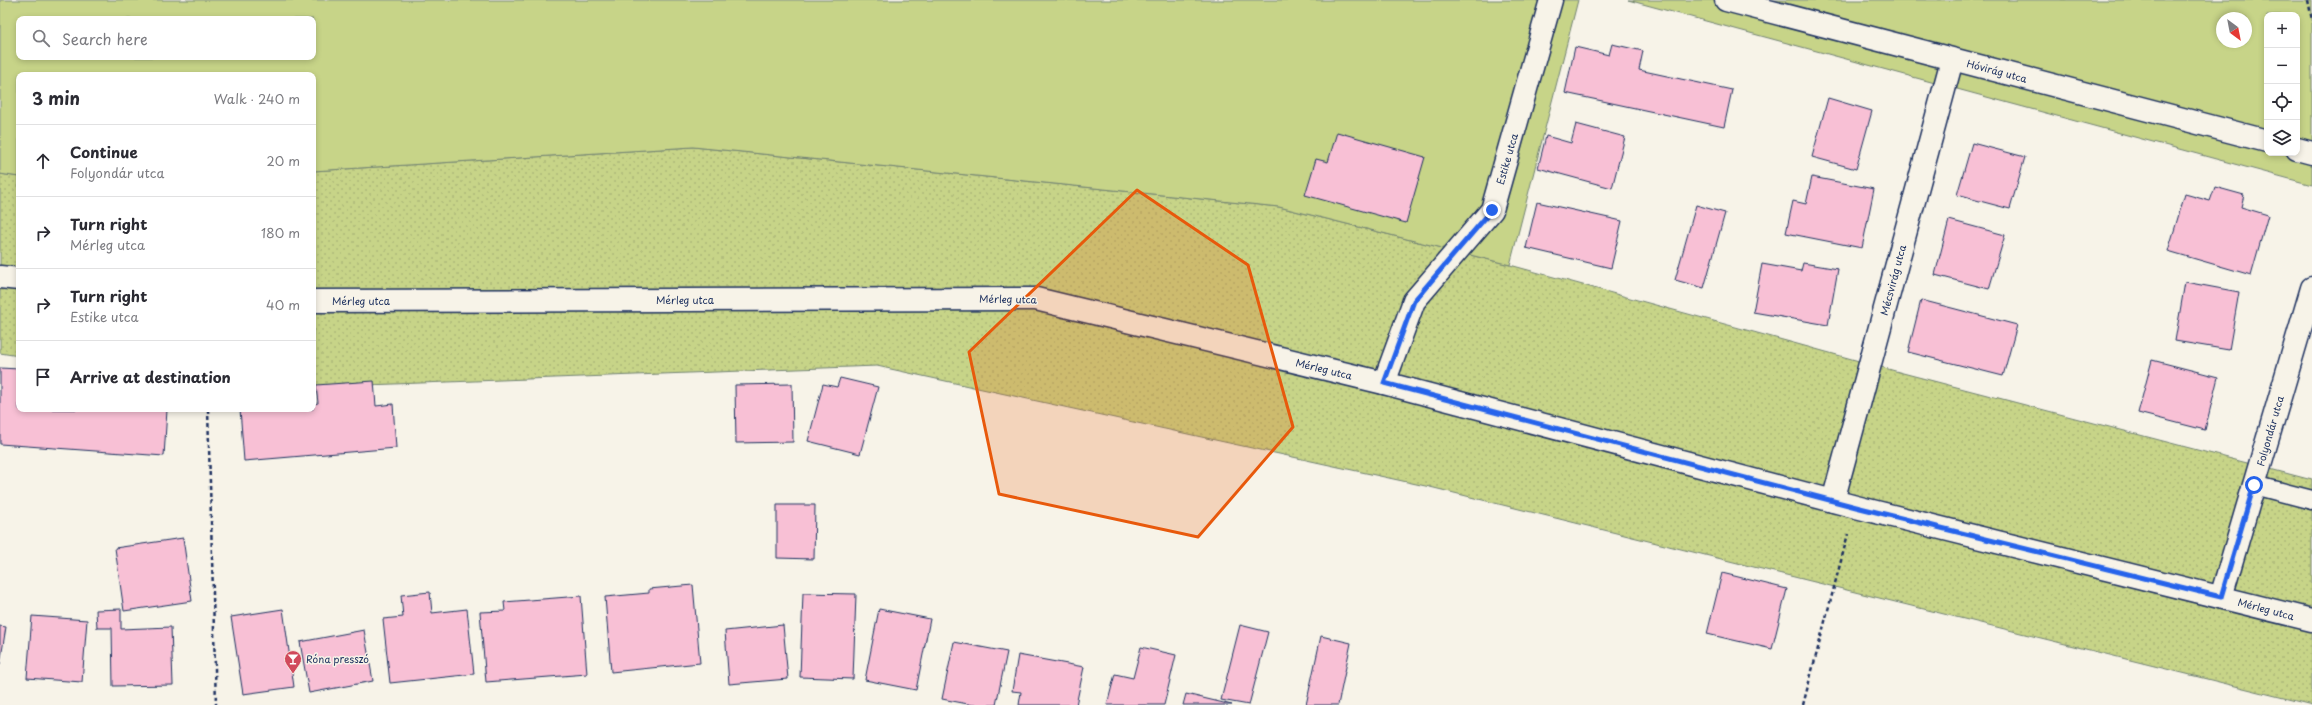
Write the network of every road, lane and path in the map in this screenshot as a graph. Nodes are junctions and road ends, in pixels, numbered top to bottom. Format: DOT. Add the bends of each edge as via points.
graph roads {
  1 [pos="1551,0"];
  2 [pos="1726,0"];
  3 [pos="2308,0"];
  4 [pos="2312,20"];
  5 [pos="1952,60"];
  6 [pos="2264,140"];
  7 [pos="2300,150"];
  8 [pos="2312,153"];
  9 [pos="0,277"];
  10 [pos="16,279"];
  11 [pos="2312,288"];
  12 [pos="316,301"];
  13 [pos="1384,383"];
  14 [pos="208,412"];
  15 [pos="2254,485"];
  16 [pos="2312,500"];
  17 [pos="1833,501"];
  18 [pos="1856,507"];
  19 [pos="2221,597"];
  20 [pos="2312,620"];
  21 [pos="216,705"];
  22 [pos="1803,705"];
  1 -- 13 [label="street, Estike utca" via="1492,210 1414,301"];
  2 -- 5 [label="street, Hóvirág utca"];
  3 -- 4 [label="path"];
  5 -- 6 [label="street, Hóvirág utca"];
  5 -- 17 [label="street, Mécsvirág utca"];
  7 -- 8 [label="street"];
  9 -- 10 [label="street"];
  11 -- 15 [label="street, Folyondár utca"];
  12 -- 13 [label="street, Mérleg utca" via="1036,299"];
  13 -- 17 [label="street, Mérleg utca"];
  14 -- 21 [label="path"];
  15 -- 16 [label="lane"];
  15 -- 19 [label="street, Folyondár utca"];
  17 -- 18 [label="street, Mérleg utca"];
  18 -- 19 [label="street, Mérleg utca"];
  18 -- 22 [label="path"];
  19 -- 20 [label="street, Mérleg utca"];
}
